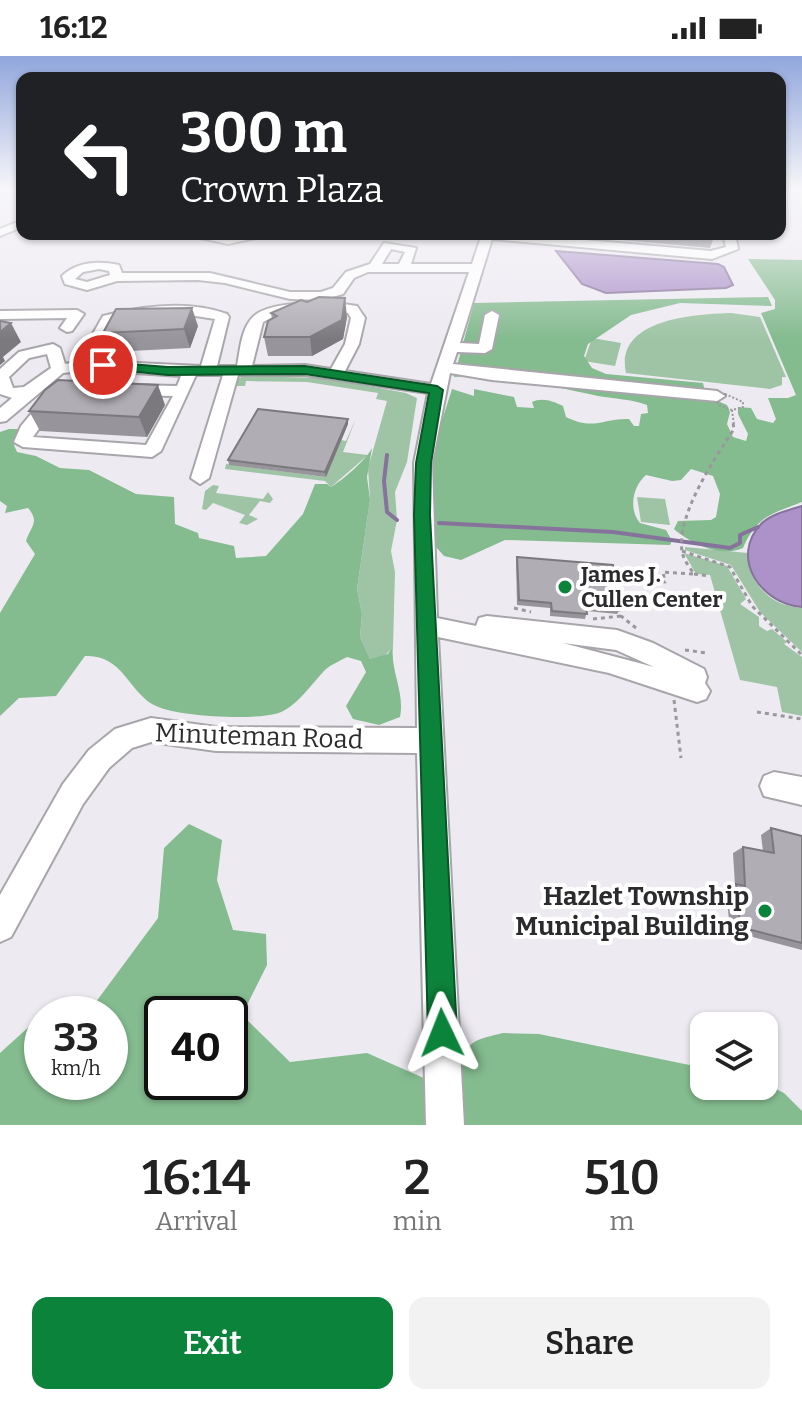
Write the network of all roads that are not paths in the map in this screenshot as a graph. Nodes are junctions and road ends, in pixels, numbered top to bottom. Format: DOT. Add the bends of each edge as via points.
graph roads {
  1 [pos="487,240"];
  2 [pos="617,240"];
  3 [pos="731,240"];
  4 [pos="404,267"];
  5 [pos="374,268"];
  6 [pos="479,268"];
  7 [pos="116,277"];
  8 [pos="0,315"];
  9 [pos="492,315"];
  10 [pos="67,328"];
  11 [pos="0,329"];
  12 [pos="53,348"];
  13 [pos="83,365"];
  14 [pos="444,368"];
  15 [pos="59,369"];
  16 [pos="208,370"];
  17 [pos="238,370"];
  18 [pos="190,371"];
  19 [pos="337,373"];
  20 [pos="120,390"];
  21 [pos="183,391"];
  22 [pos="28,392"];
  23 [pos="63,392"];
  24 [pos="717,396"];
  25 [pos="0,417"];
  26 [pos="200,478"];
  27 [pos="426,625"];
  28 [pos="696,684"];
  29 [pos="430,741"];
  30 [pos="774,786"];
  31 [pos="802,791"];
  32 [pos="0,926"];
  33 [pos="445,1125"];
  1 -- 6 [label="street"];
  2 -- 3 [label="street" via="722,254 733,248"];
  4 -- 5 [label="street"];
  4 -- 5 [label="street" via="412,250 388,245"];
  4 -- 6 [label="street"];
  5 -- 7 [label="street" via="354,272 338,291 310,296 207,276"];
  6 -- 14 [label="street"];
  8 -- 10 [label="street" via="77,314"];
  9 -- 14 [label="street" via="485,349"];
  10 -- 11 [label="street"];
  10 -- 12 [label="street"];
  12 -- 15 [label="street"];
  12 -- 22 [label="street" via="24,355 1,376 7,393"];
  13 -- 15 [label="street"];
  13 -- 16 [label="street" via="108,319 205,312 222,317"];
  13 -- 18 [label="street"];
  14 -- 19 [label="street"];
  14 -- 24 [label="street"];
  14 -- 27 [label="street" via="423,463"];
  15 -- 22 [label="street"];
  16 -- 17 [label="street"];
  16 -- 18 [label="street"];
  17 -- 19 [label="street"];
  17 -- 19 [label="street" via="263,315 276,310 352,309 358,318 352,344"];
  17 -- 26 [label="street"];
  18 -- 21 [label="street"];
  20 -- 21 [label="street"];
  21 -- 23 [label="street" via="152,451 23,442 27,430"];
  22 -- 25 [label="street"];
  27 -- 28 [label="street"];
  27 -- 29 [label="street"];
  29 -- 32 [label="street, Minuteman Road" via="216,739 151,730 124,738 99,759 73,794"];
  29 -- 33 [label="street"];
  30 -- 31 [label="street"];
}
